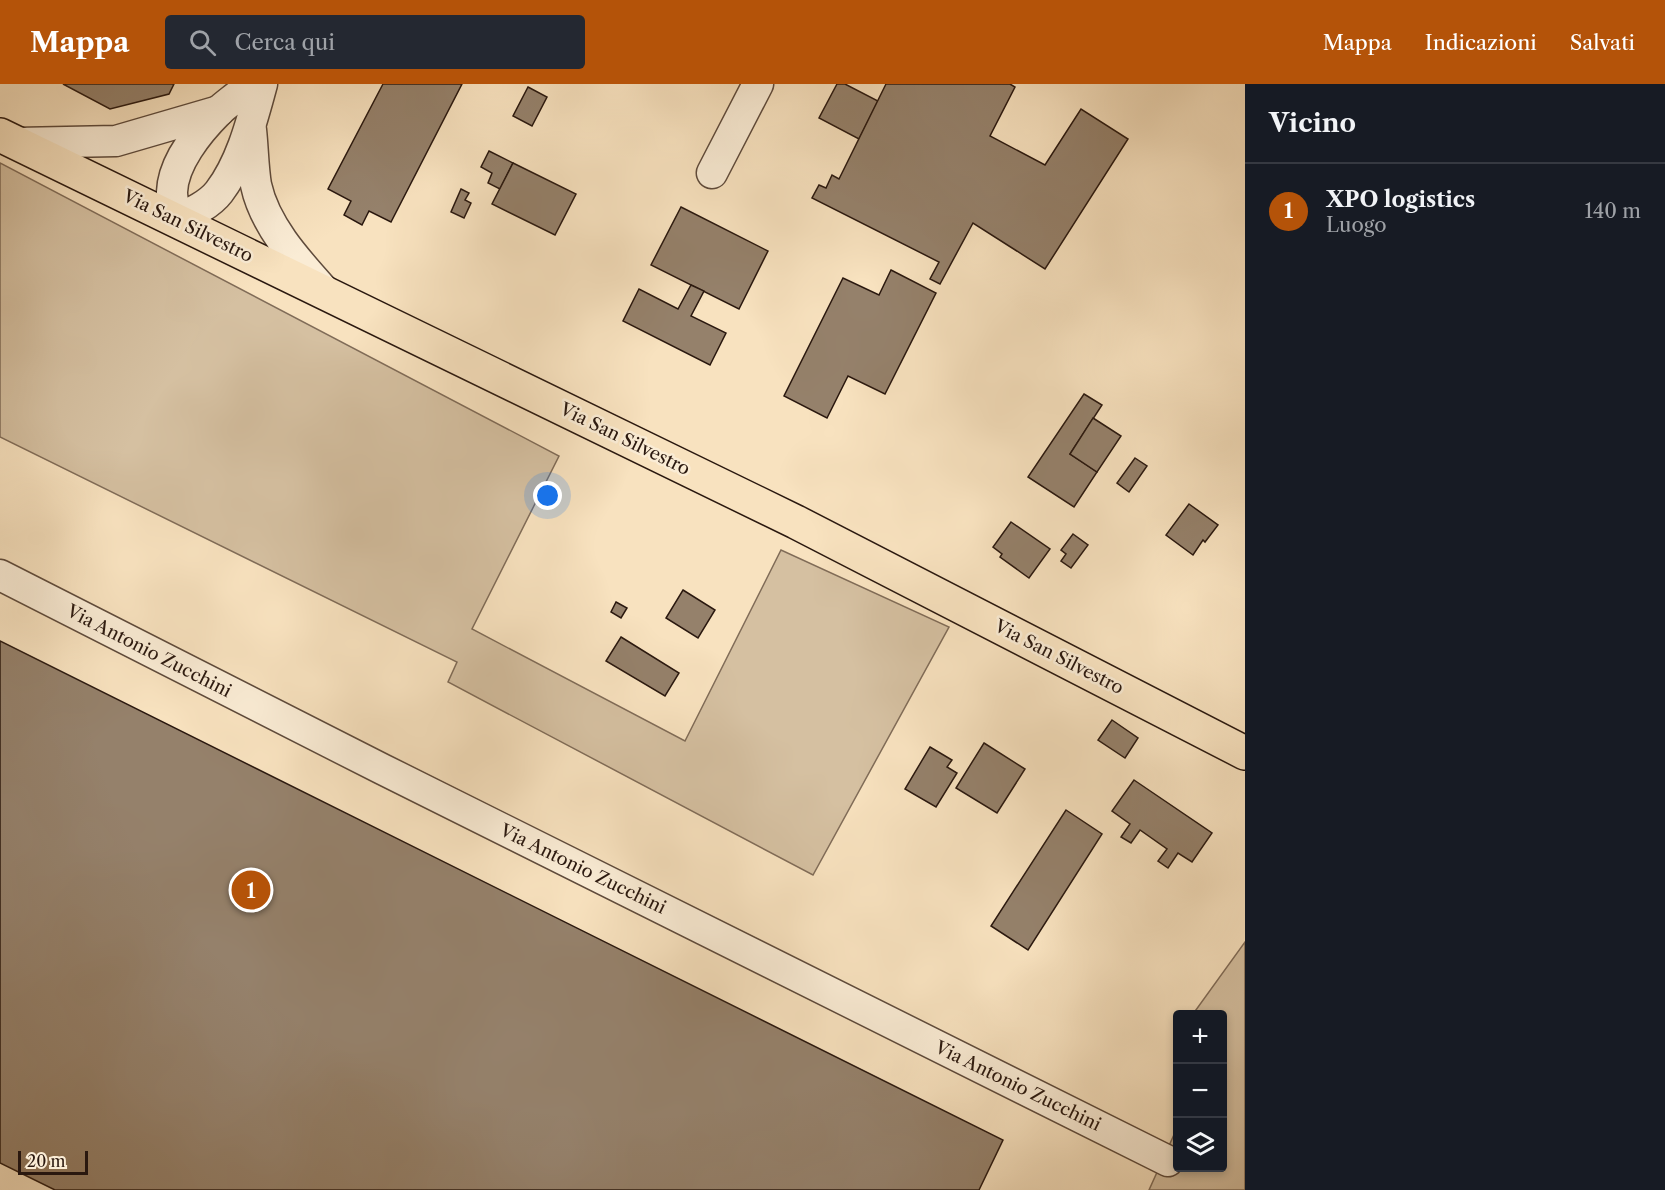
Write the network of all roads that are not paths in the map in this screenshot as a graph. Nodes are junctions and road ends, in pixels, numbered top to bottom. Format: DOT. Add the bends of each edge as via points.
graph roads {
  1 [pos="250,84"];
  2 [pos="262,84"];
  3 [pos="758,84"];
  4 [pos="219,111"];
  5 [pos="250,124"];
  6 [pos="9,139"];
  7 [pos="712,174"];
  8 [pos="176,220"];
  9 [pos="326,293"];
  10 [pos="0,575"];
  11 [pos="1245,753"];
  12 [pos="1168,1161"];
  1 -- 4 [label="street"];
  2 -- 5 [label="street"];
  3 -- 7 [label="street"];
  4 -- 6 [label="street" via="116,141"];
  4 -- 8 [label="street" via="205,126 175,175 172,194"];
  5 -- 8 [label="street" via="218,194"];
  5 -- 9 [label="street" via="257,186 267,214"];
  6 -- 8 [label="main road, Via San Silvestro"];
  8 -- 9 [label="main road, Via San Silvestro"];
  9 -- 11 [label="main road, Via San Silvestro" via="796,522"];
  10 -- 12 [label="street, Via Antonio Zucchini"];
}
